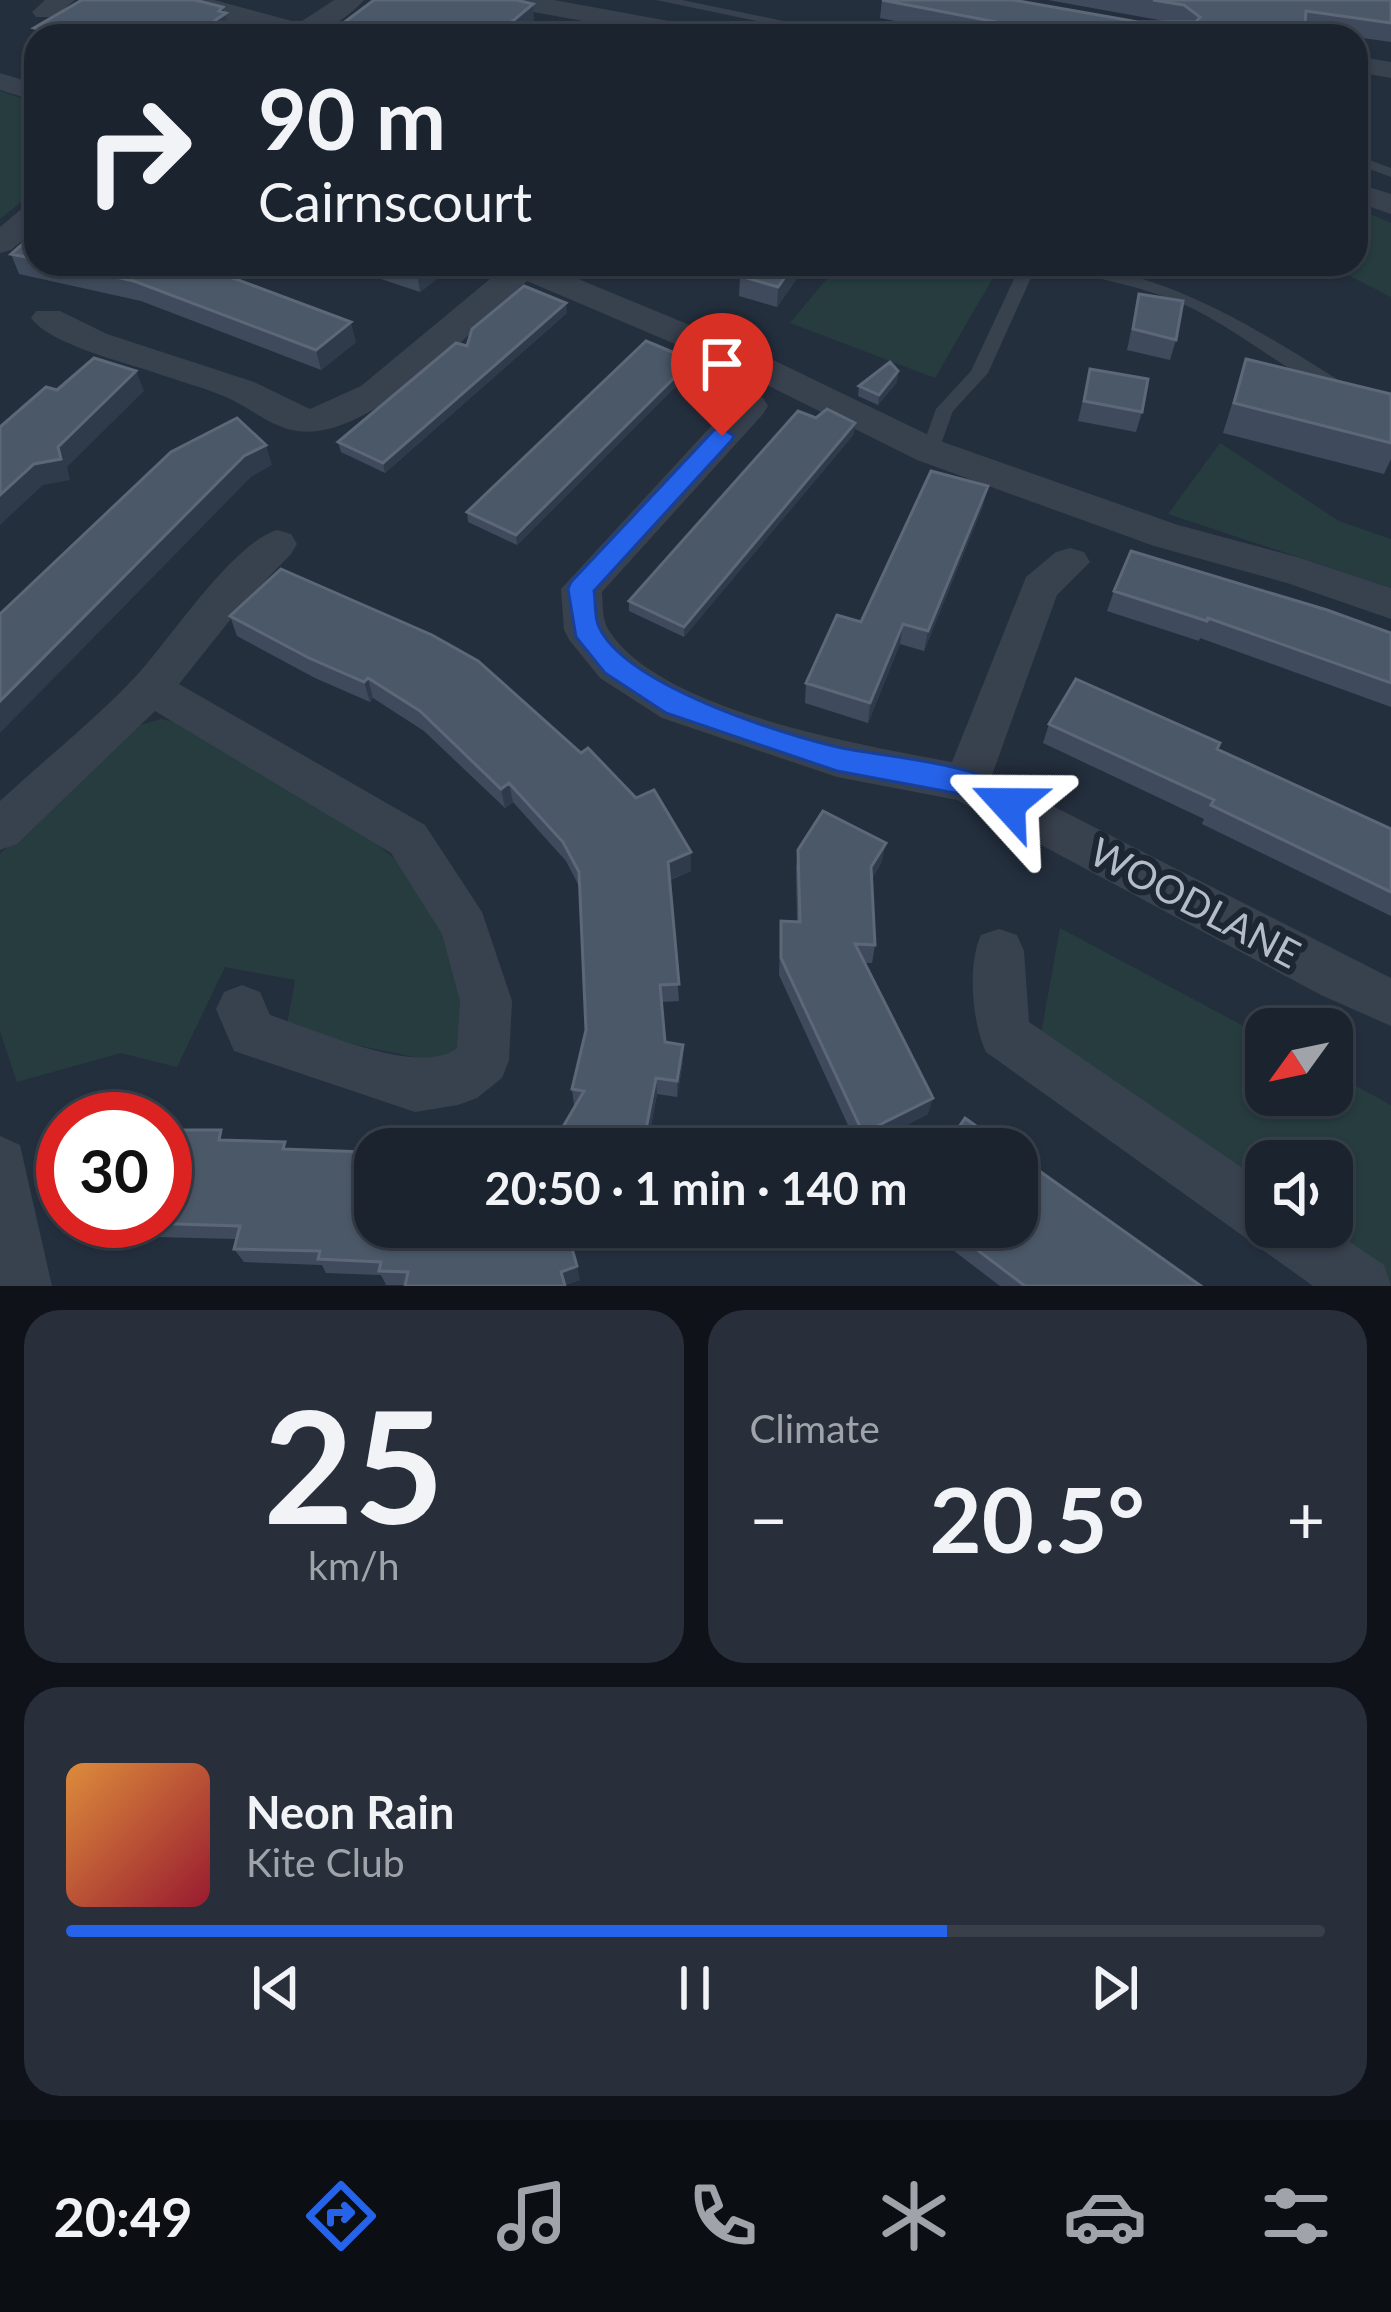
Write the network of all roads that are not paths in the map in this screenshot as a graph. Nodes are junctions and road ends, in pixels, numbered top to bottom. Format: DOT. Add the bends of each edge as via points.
graph roads {
  1 [pos="184,0"];
  2 [pos="351,0"];
  3 [pos="512,0"];
  4 [pos="662,0"];
  5 [pos="266,24"];
  6 [pos="315,24"];
  7 [pos="587,24"];
  8 [pos="787,24"];
  9 [pos="24,223"];
  10 [pos="0,243"];
  11 [pos="508,276"];
  12 [pos="543,276"];
  13 [pos="1025,276"];
  14 [pos="1102,276"];
  15 [pos="48,318"];
  16 [pos="750,406"];
  17 [pos="1391,414"];
  18 [pos="930,451"];
  19 [pos="278,544"];
  20 [pos="1070,562"];
  21 [pos="1391,604"];
  22 [pos="151,688"];
  23 [pos="966,783"];
  24 [pos="0,830"];
  25 [pos="999,951"];
  26 [pos="1391,1002"];
  27 [pos="242,1009"];
  28 [pos="0,1164"];
  29 [pos="1245,1203"];
  30 [pos="1309,1248"];
  31 [pos="22,1286"];
  32 [pos="1363,1286"];
  1 -- 5 [label="street"];
  2 -- 6 [label="street"];
  3 -- 7 [label="street"];
  4 -- 8 [label="lane"];
  9 -- 10 [label="street"];
  11 -- 15 [label="street" via="374,394 310,421"];
  12 -- 18 [label="street" via="755,365"];
  13 -- 18 [label="lane" via="979,373 945,409"];
  14 -- 17 [label="lane" via="1207,309"];
  16 -- 23 [label="street, WOODLANE" via="581,589 585,630 615,666 676,706 837,759"];
  18 -- 21 [label="street"];
  19 -- 22 [label="street"];
  20 -- 23 [label="street" via="1040,586"];
  22 -- 24 [label="street"];
  22 -- 27 [label="street" via="408,838 465,927 486,1001 483,1060 458,1080 415,1086 252,1034"];
  23 -- 26 [label="street, WOODLANE"];
  25 -- 29 [label="street" via="1004,1035"];
  28 -- 31 [label="street"];
  30 -- 32 [label="street"];
}
